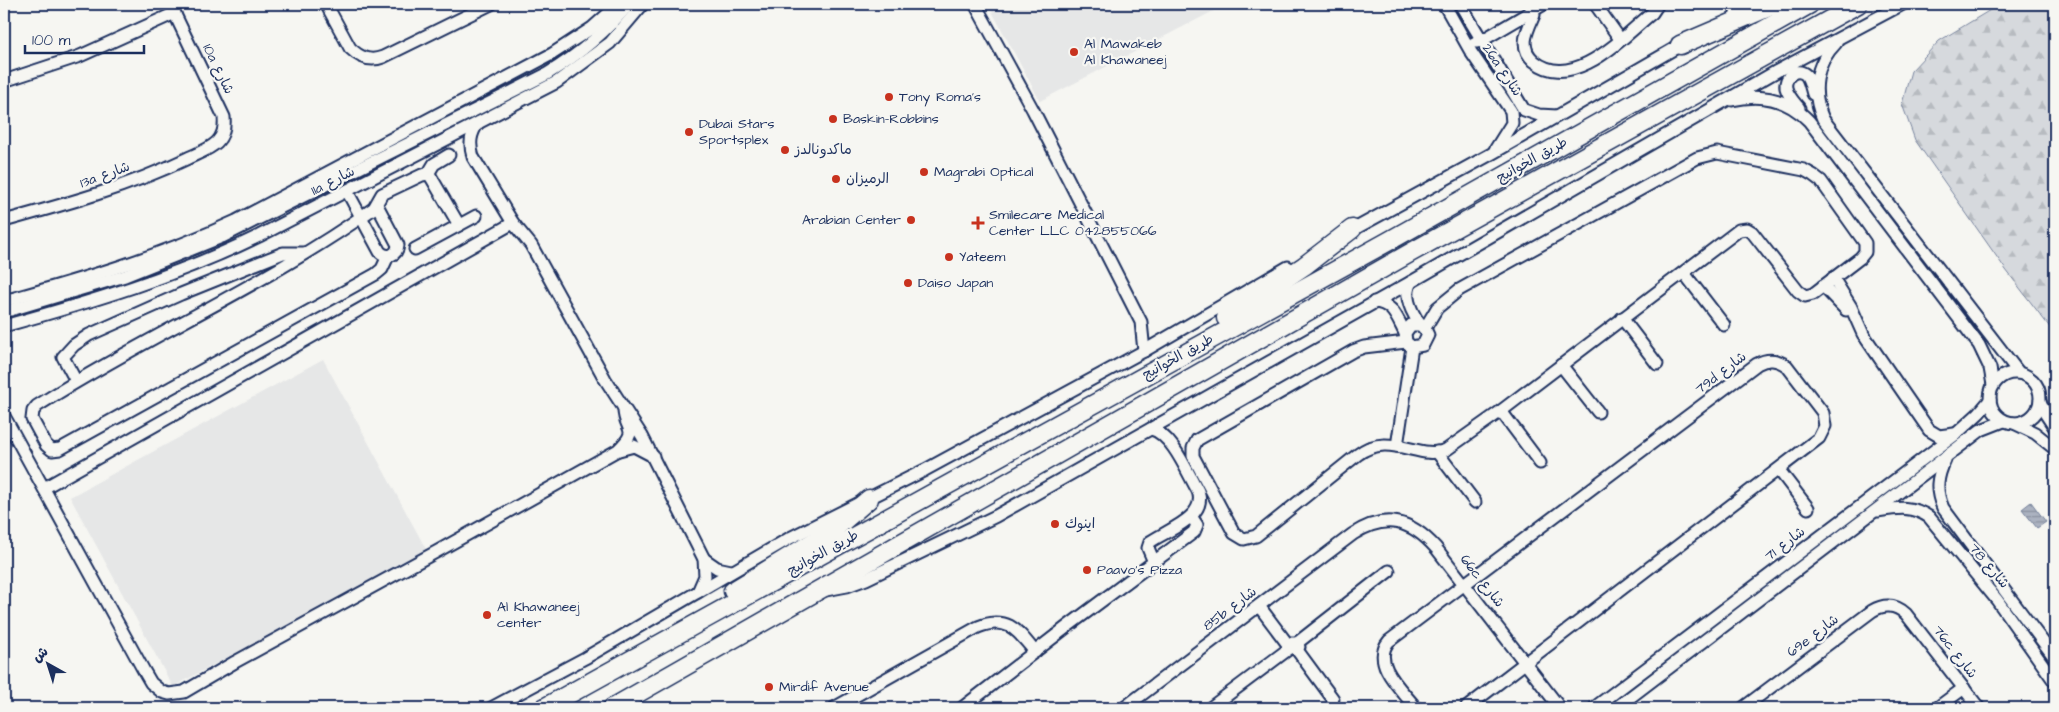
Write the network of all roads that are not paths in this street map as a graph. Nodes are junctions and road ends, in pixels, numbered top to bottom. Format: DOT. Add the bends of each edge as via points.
graph roads {
  1 [pos="326,4"];
  2 [pos="491,4"];
  3 [pos="619,4"];
  4 [pos="629,4"];
  5 [pos="643,4"];
  6 [pos="975,4"];
  7 [pos="1460,4"];
  8 [pos="1595,4"];
  9 [pos="1658,4"];
  10 [pos="1753,4"];
  11 [pos="1776,4"];
  12 [pos="1810,4"];
  13 [pos="1858,4"];
  14 [pos="1903,4"];
  15 [pos="1536,6"];
  16 [pos="1446,7"];
  17 [pos="172,8"];
  18 [pos="1472,25"];
  19 [pos="1498,31"];
  20 [pos="1849,34"];
  21 [pos="1620,39"];
  22 [pos="1482,41"];
  23 [pos="1680,45"];
  24 [pos="1490,56"];
  25 [pos="4,81"];
  26 [pos="1723,102"];
  27 [pos="488,104"];
  28 [pos="1819,109"];
  29 [pos="1558,116"];
  30 [pos="1809,121"];
  31 [pos="478,123"];
  32 [pos="416,139"];
  33 [pos="442,142"];
  34 [pos="212,146"];
  35 [pos="1493,153"];
  36 [pos="448,155"];
  37 [pos="428,174"];
  38 [pos="295,190"];
  39 [pos="347,191"];
  40 [pos="309,193"];
  41 [pos="377,205"];
  42 [pos="476,216"];
  43 [pos="361,217"];
  44 [pos="4,221"];
  45 [pos="286,222"];
  46 [pos="513,223"];
  47 [pos="459,225"];
  48 [pos="1352,229"];
  49 [pos="415,249"];
  50 [pos="304,253"];
  51 [pos="388,256"];
  52 [pos="1684,273"];
  53 [pos="1411,282"];
  54 [pos="1828,282"];
  55 [pos="4,301"];
  56 [pos="1374,302"];
  57 [pos="16,309"];
  58 [pos="4,312"];
  59 [pos="4,317"];
  60 [pos="1622,318"];
  61 [pos="1141,322"];
  62 [pos="1724,325"];
  63 [pos="4,326"];
  64 [pos="1412,334"];
  65 [pos="1210,339"];
  66 [pos="1162,341"];
  67 [pos="1144,351"];
  68 [pos="1657,364"];
  69 [pos="1561,365"];
  70 [pos="2019,373"];
  71 [pos="76,381"];
  72 [pos="1993,385"];
  73 [pos="1990,400"];
  74 [pos="2040,401"];
  75 [pos="624,409"];
  76 [pos="1500,411"];
  77 [pos="1598,412"];
  78 [pos="4,416"];
  79 [pos="2009,422"];
  80 [pos="2055,428"];
  81 [pos="1151,429"];
  82 [pos="1929,430"];
  83 [pos="1956,434"];
  84 [pos="1398,446"];
  85 [pos="2055,449"];
  86 [pos="618,450"];
  87 [pos="1437,452"];
  88 [pos="1928,454"];
  89 [pos="653,456"];
  90 [pos="1945,458"];
  91 [pos="1540,463"];
  92 [pos="1779,470"];
  93 [pos="44,488"];
  94 [pos="869,499"];
  95 [pos="1475,502"];
  96 [pos="1808,508"];
  97 [pos="1876,512"];
  98 [pos="1191,516"];
  99 [pos="1353,534"];
  100 [pos="704,559"];
  101 [pos="1154,562"];
  102 [pos="731,571"];
  103 [pos="1389,571"];
  104 [pos="1466,584"];
  105 [pos="817,591"];
  106 [pos="698,592"];
  107 [pos="1262,604"];
  108 [pos="1906,614"];
  109 [pos="703,619"];
  110 [pos="2016,628"];
  111 [pos="1293,646"];
  112 [pos="1035,652"];
  113 [pos="2053,655"];
  114 [pos="1526,662"];
  115 [pos="2055,682"];
  116 [pos="1620,688"];
  117 [pos="1964,688"];
  118 [pos="1334,699"];
  119 [pos="491,708"];
  120 [pos="544,708"];
  121 [pos="612,708"];
  122 [pos="834,708"];
  123 [pos="962,708"];
  124 [pos="1124,708"];
  125 [pos="1210,708"];
  126 [pos="1416,708"];
  127 [pos="1466,708"];
  128 [pos="1560,708"];
  129 [pos="1594,708"];
  130 [pos="1607,708"];
  131 [pos="1616,708"];
  132 [pos="1743,708"];
  133 [pos="1937,708"];
  134 [pos="1979,708"];
  1 -- 2 [label="street" via="350,48 363,58 377,59"];
  3 -- 38 [label="street, 11a شارع" via="592,28 552,54"];
  4 -- 27 [label="street, 11a شارع" via="607,28 570,59"];
  5 -- 31 [label="street, 11a شارع" via="620,33 586,62"];
  6 -- 61 [label="street"];
  7 -- 18 [label="street, 26a شارع"];
  8 -- 21 [label="street"];
  9 -- 21 [label="street" via="1652,13"];
  10 -- 23 [label="street"];
  11 -- 23 [label="highway"];
  12 -- 65 [label="highway, طريق الخوانيج"];
  13 -- 105 [label="highway, طريق الخوانيج" via="1410,253"];
  14 -- 20 [label="street"];
  15 -- 19 [label="street"];
  15 -- 21 [label="street" via="1526,32 1525,45 1534,61 1549,68 1585,65"];
  16 -- 22 [label="street" via="1469,38 1475,42"];
  16 -- 35 [label="street, 26a شارع" via="1511,111 1512,123"];
  17 -- 25 [label="street" via="89,52"];
  17 -- 34 [label="street, 10a شارع" via="224,117 224,131"];
  18 -- 19 [label="street"];
  18 -- 22 [label="street, 26a شارع"];
  19 -- 22 [label="street"];
  19 -- 24 [label="street"];
  20 -- 26 [label="street"];
  20 -- 28 [label="street" via="1830,50 1821,64 1816,90"];
  22 -- 24 [label="street, 26a شارع"];
  23 -- 29 [label="street"];
  24 -- 29 [label="street, 26a شارع" via="1524,110"];
  26 -- 30 [label="street" via="1749,97 1777,100 1794,108"];
  26 -- 53 [label="street"];
  27 -- 32 [label="street, 11a شارع"];
  27 -- 33 [label="street" via="474,116 444,131"];
  28 -- 30 [label="street" via="1808,78 1803,73 1790,74 1787,90"];
  28 -- 70 [label="street" via="1829,127"];
  29 -- 35 [label="street"];
  30 -- 72 [label="street" via="1979,345 1990,368"];
  31 -- 33 [label="street, 11a شارع"];
  31 -- 46 [label="street" via="471,137 473,157"];
  32 -- 40 [label="street, 11a شارع"];
  32 -- 45 [label="street" via="412,151 297,210"];
  33 -- 39 [label="street, 11a شارع"];
  34 -- 44 [label="street, 13a شارع" via="118,186"];
  35 -- 48 [label="street"];
  36 -- 37 [label="street" via="434,164"];
  37 -- 41 [label="street" via="382,194"];
  37 -- 47 [label="street"];
  38 -- 40 [label="street"];
  38 -- 55 [label="street, 11a شارع" via="219,229 159,254"];
  39 -- 43 [label="street"];
  39 -- 45 [label="street, 11a شارع"];
  40 -- 57 [label="street, 11a شارع" via="222,237 157,264 92,288"];
  41 -- 43 [label="street"];
  41 -- 51 [label="street" via="398,245 396,252"];
  42 -- 47 [label="street"];
  43 -- 50 [label="street"];
  43 -- 51 [label="street" via="380,252"];
  45 -- 63 [label="street, 11a شارع" via="162,278"];
  46 -- 75 [label="street" via="531,245"];
  46 -- 93 [label="street"];
  47 -- 49 [label="street"];
  48 -- 65 [label="highway" via="1304,266 1226,318"];
  48 -- 66 [label="street"];
  50 -- 71 [label="street"];
  50 -- 71 [label="street" via="283,253 89,335 62,357"];
  51 -- 71 [label="street" via="376,274 60,449 52,450 32,419 33,411"];
  52 -- 54 [label="street" via="1739,230 1745,229 1754,234 1801,294 1809,296"];
  52 -- 60 [label="street"];
  52 -- 62 [label="street"];
  53 -- 56 [label="street"];
  53 -- 64 [label="street" via="1407,297"];
  54 -- 64 [label="street" via="1860,258 1866,248 1821,181 1804,170 1710,154 1696,158 1459,290"];
  54 -- 82 [label="street" via="1851,307 1863,334"];
  56 -- 64 [label="street" via="1387,305 1402,317"];
  56 -- 81 [label="street"];
  57 -- 58 [label="street, 11a شارع"];
  57 -- 59 [label="street"];
  60 -- 68 [label="street"];
  60 -- 69 [label="street"];
  61 -- 66 [label="street"];
  61 -- 67 [label="street"];
  64 -- 84 [label="street"];
  64 -- 84 [label="street" via="1348,354 1200,438 1192,452 1232,530 1241,538 1248,539 1256,536 1362,451 1376,445"];
  65 -- 109 [label="highway, طريق الخوانيج"];
  66 -- 67 [label="street"];
  67 -- 94 [label="street"];
  69 -- 76 [label="street"];
  69 -- 77 [label="street"];
  70 -- 72 [label="street" via="2004,375"];
  70 -- 74 [label="street" via="2035,382"];
  72 -- 73 [label="street"];
  73 -- 79 [label="street" via="1994,412"];
  73 -- 83 [label="street, شارع 71"];
  74 -- 79 [label="street" via="2029,418"];
  74 -- 80 [label="street"];
  75 -- 86 [label="street" via="630,434"];
  75 -- 89 [label="street"];
  76 -- 87 [label="street" via="1448,448"];
  76 -- 91 [label="street"];
  78 -- 93 [label="street"];
  79 -- 85 [label="street" via="2035,433"];
  79 -- 90 [label="street, شارع 71" via="1981,430"];
  81 -- 98 [label="street" via="1165,436 1198,490 1200,505"];
  81 -- 105 [label="street" via="996,516 875,575 847,586"];
  82 -- 83 [label="street" via="1944,437"];
  82 -- 88 [label="street" via="1931,444"];
  83 -- 88 [label="street, شارع 71"];
  84 -- 87 [label="street"];
  86 -- 89 [label="street" via="634,446"];
  86 -- 93 [label="street" via="177,693 162,692 147,677"];
  87 -- 95 [label="street"];
  88 -- 116 [label="street, شارع 71"];
  89 -- 100 [label="street"];
  90 -- 97 [label="street, شارع 71"];
  90 -- 113 [label="street, شارع 78" via="1937,482 1942,508"];
  92 -- 96 [label="street"];
  92 -- 104 [label="street, 79d شارع" via="1819,438 1825,422 1821,409 1790,369 1779,361 1766,360"];
  92 -- 114 [label="street, 79d شارع"];
  94 -- 102 [label="street"];
  94 -- 109 [label="highway" via="833,530 735,589"];
  97 -- 110 [label="street, شارع 78" via="1904,508 1929,517 1998,600"];
  97 -- 131 [label="street, شارع 71"];
  98 -- 101 [label="street" via="1197,525 1195,530"];
  98 -- 101 [label="street" via="1150,542 1148,548"];
  99 -- 104 [label="street, 66c شارع" via="1377,522 1391,521 1416,529"];
  99 -- 107 [label="street, 85b شارع"];
  100 -- 102 [label="street" via="717,568"];
  100 -- 106 [label="street" via="705,576"];
  101 -- 112 [label="street"];
  102 -- 106 [label="street"];
  103 -- 111 [label="street"];
  104 -- 114 [label="street, 66c شارع"];
  104 -- 126 [label="street, 79d شارع" via="1389,641 1383,650 1384,666"];
  105 -- 121 [label="highway, طريق الخوانيج"];
  106 -- 119 [label="street"];
  107 -- 111 [label="street"];
  107 -- 124 [label="street, 85b شارع"];
  108 -- 117 [label="street, 76c شارع"];
  108 -- 132 [label="street, 69e شارع" via="1893,606 1878,607"];
  109 -- 120 [label="highway, طريق الخوانيج"];
  110 -- 113 [label="street" via="2044,654"];
  110 -- 115 [label="street, شارع 78"];
  111 -- 118 [label="street"];
  111 -- 125 [label="street"];
  112 -- 122 [label="street" via="1014,623 1003,617 989,618"];
  112 -- 123 [label="street"];
  114 -- 127 [label="street, 79d شارع"];
  114 -- 128 [label="street, 66c شارع"];
  116 -- 129 [label="street, شارع 71"];
  116 -- 130 [label="street" via="1622,696"];
  117 -- 133 [label="street"];
  117 -- 134 [label="street, 76c شارع"];
}
